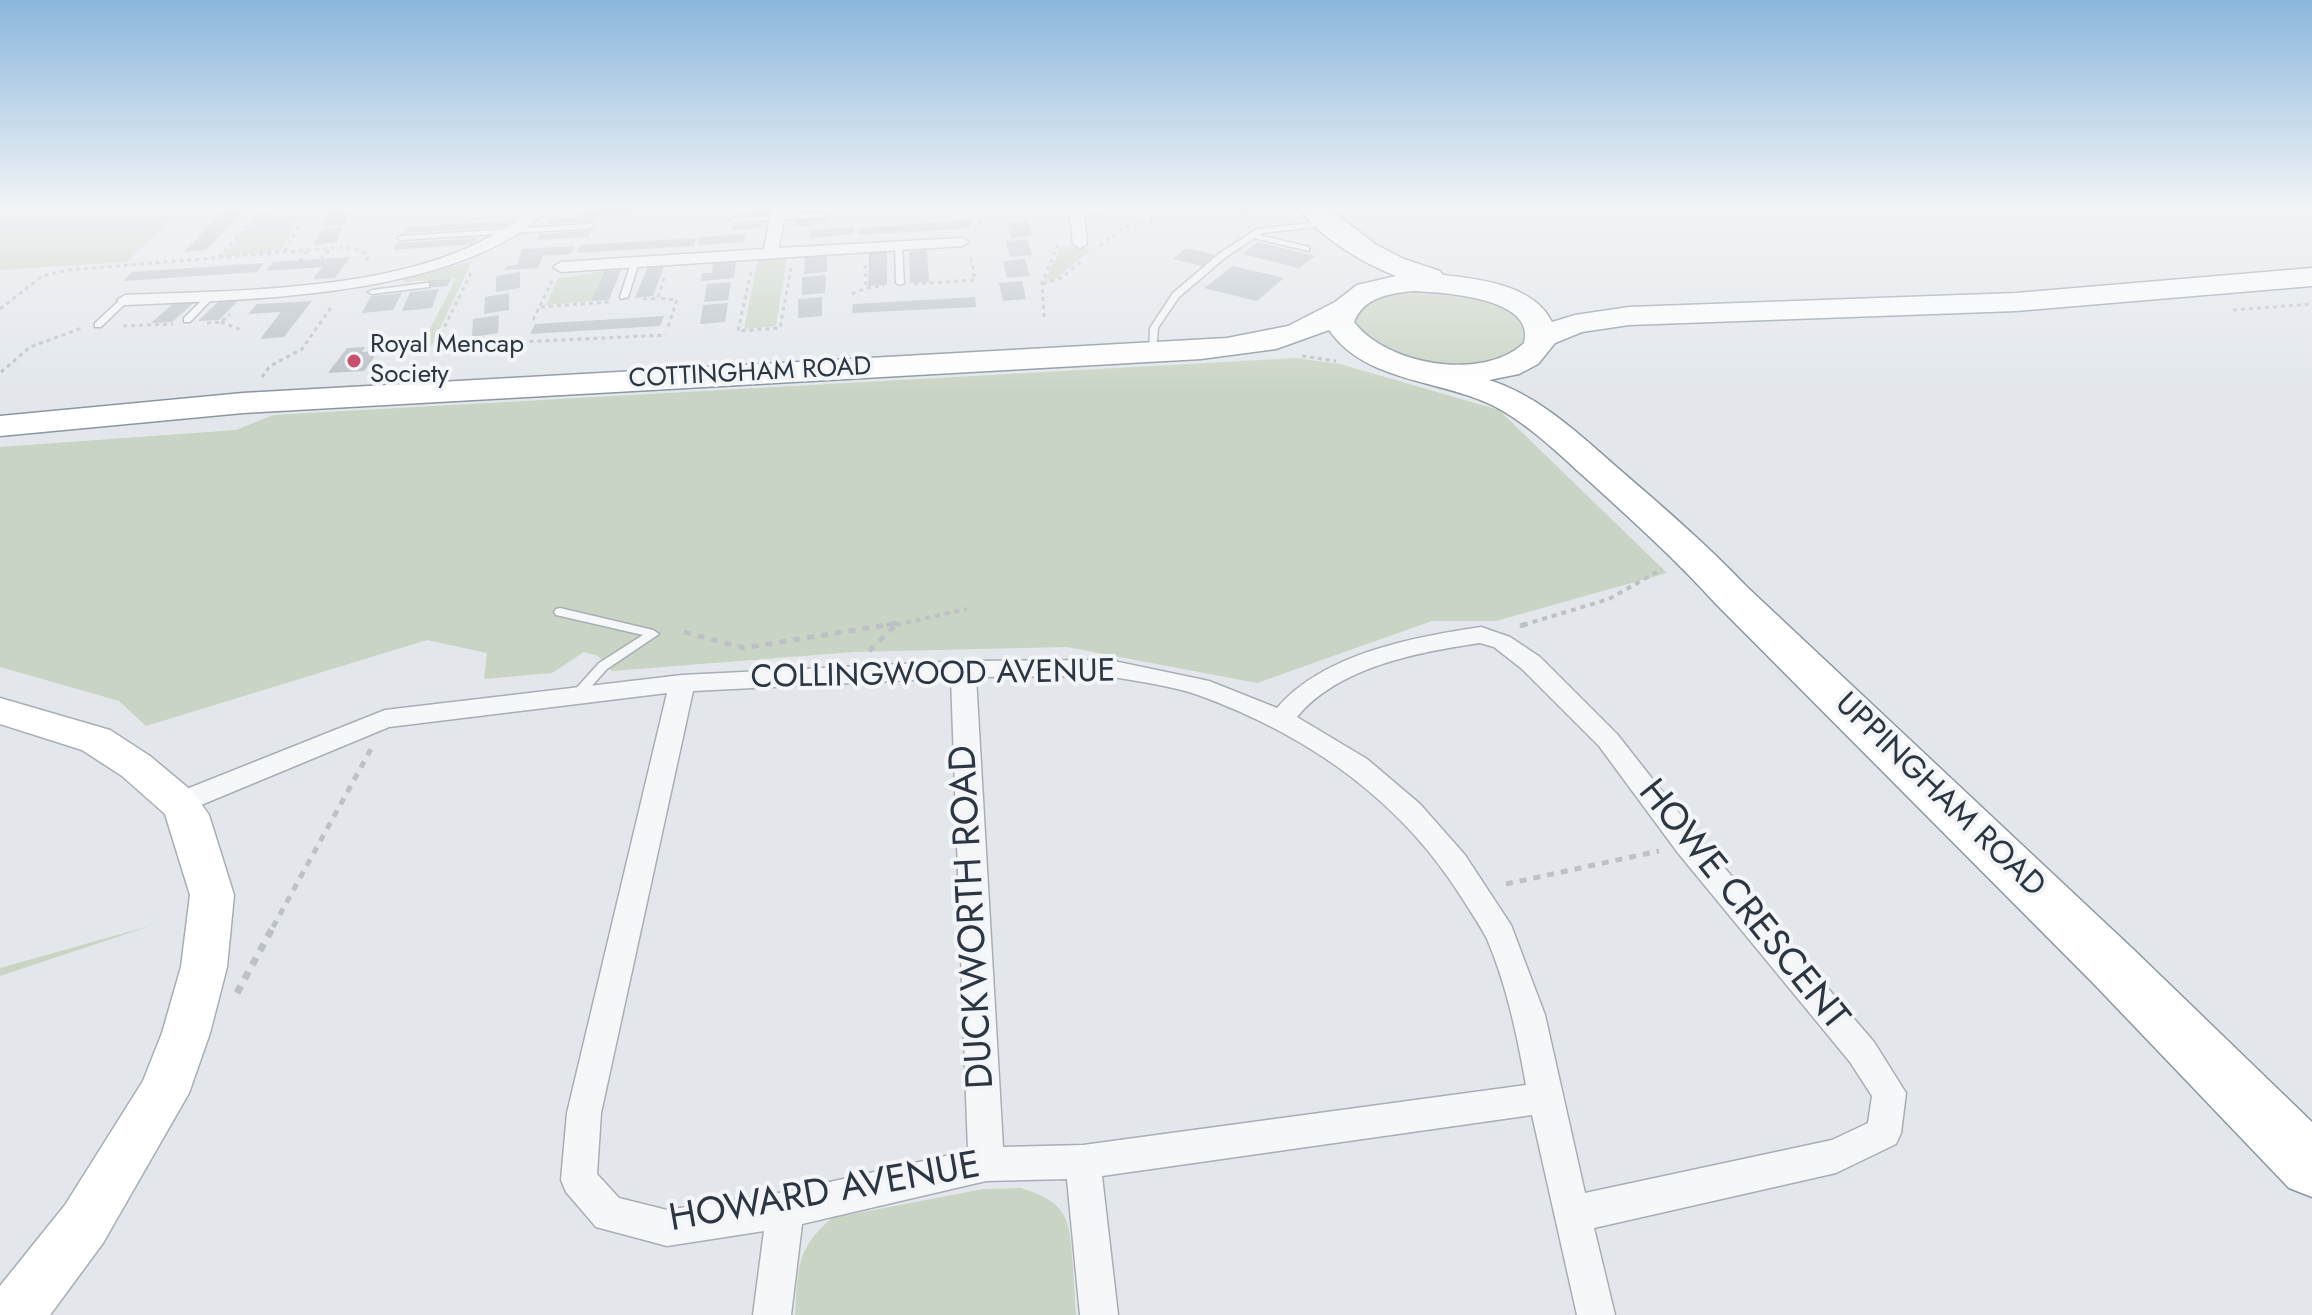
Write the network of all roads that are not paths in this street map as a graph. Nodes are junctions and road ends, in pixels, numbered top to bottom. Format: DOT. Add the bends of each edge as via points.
graph roads {
  1 [pos="430,267"];
  2 [pos="633,267"];
  3 [pos="899,267"];
  4 [pos="1209,267"];
  5 [pos="1362,267"];
  6 [pos="1396,267"];
  7 [pos="2312,277"];
  8 [pos="395,282"];
  9 [pos="900,283"];
  10 [pos="426,285"];
  11 [pos="1480,289"];
  12 [pos="372,292"];
  13 [pos="211,296"];
  14 [pos="623,299"];
  15 [pos="125,300"];
  16 [pos="1345,306"];
  17 [pos="1629,316"];
  18 [pos="187,320"];
  19 [pos="98,325"];
  20 [pos="1540,342"];
  21 [pos="1257,343"];
  22 [pos="1152,353"];
  23 [pos="1392,363"];
  24 [pos="243,403"];
  25 [pos="0,405"];
  26 [pos="0,426"];
  27 [pos="1558,435"];
  28 [pos="560,612"];
  29 [pos="964,669"];
  30 [pos="682,683"];
  31 [pos="576,696"];
  32 [pos="0,711"];
  33 [pos="1281,719"];
  34 [pos="179,803"];
  35 [pos="1545,1098"];
  36 [pos="1083,1162"];
  37 [pos="986,1164"];
  38 [pos="2312,1166"];
  39 [pos="785,1210"];
  40 [pos="1572,1213"];
  41 [pos="14,1315"];
  42 [pos="772,1315"];
  43 [pos="1099,1315"];
  44 [pos="1596,1315"];
  1 -- 8 [label="street"];
  2 -- 14 [label="lane"];
  3 -- 9 [label="lane"];
  4 -- 22 [label="lane" via="1181,287 1154,328"];
  5 -- 16 [label="highway" via="1364,277"];
  6 -- 11 [label="highway"];
  7 -- 17 [label="highway" via="2030,301"];
  8 -- 10 [label="lane"];
  8 -- 12 [label="lane"];
  8 -- 13 [label="street"];
  11 -- 16 [label="highway, COTTINGHAM ROAD" via="1441,283 1385,286"];
  11 -- 17 [label="highway"];
  11 -- 20 [label="highway" via="1529,312 1540,325"];
  13 -- 15 [label="street"];
  13 -- 18 [label="lane"];
  15 -- 19 [label="lane"];
  16 -- 21 [label="highway, COTTINGHAM ROAD" via="1309,331"];
  16 -- 23 [label="highway" via="1339,322 1345,335 1359,348"];
  17 -- 20 [label="highway" via="1575,324"];
  20 -- 23 [label="highway" via="1524,359 1471,373"];
  20 -- 27 [label="highway, UPPINGHAM ROAD" via="1527,379"];
  21 -- 22 [label="highway, COTTINGHAM ROAD"];
  21 -- 23 [label="highway, COTTINGHAM ROAD" via="1324,348"];
  22 -- 24 [label="highway, COTTINGHAM ROAD"];
  23 -- 27 [label="highway, UPPINGHAM ROAD" via="1496,394"];
  24 -- 25 [label="highway, COTTINGHAM ROAD"];
  24 -- 26 [label="highway, COTTINGHAM ROAD"];
  27 -- 38 [label="highway, UPPINGHAM ROAD" via="1689,550"];
  28 -- 31 [label="lane" via="653,634 603,666"];
  29 -- 30 [label="street, COLLINGWOOD AVENUE"];
  29 -- 33 [label="street, COLLINGWOOD AVENUE" via="1109,668 1200,687"];
  29 -- 37 [label="street, DUCKWORTH ROAD"];
  30 -- 31 [label="street, COLLINGWOOD AVENUE"];
  30 -- 39 [label="street, HOWARD AVENUE" via="584,1113 579,1180 609,1214 667,1228"];
  31 -- 34 [label="street, COLLINGWOOD AVENUE" via="385,719"];
  32 -- 34 [label="street" via="96,740"];
  33 -- 35 [label="street, COLLINGWOOD AVENUE" via="1358,766 1410,811 1455,863 1500,934 1529,1015"];
  33 -- 40 [label="street, HOWE CRESCENT" via="1303,693 1334,673 1434,642 1481,635 1502,642 1531,663 1608,740 1688,845 1862,1052 1889,1093 1884,1133 1836,1156"];
  34 -- 41 [label="street" via="188,815 212,895 204,967 186,1033 164,1093 100,1198"];
  35 -- 36 [label="street, HOWARD AVENUE"];
  35 -- 40 [label="street, COLLINGWOOD AVENUE"];
  36 -- 37 [label="street, HOWARD AVENUE"];
  36 -- 43 [label="street"];
  37 -- 39 [label="street, HOWARD AVENUE"];
  39 -- 42 [label="street"];
  40 -- 44 [label="street, COLLINGWOOD AVENUE"];
}
